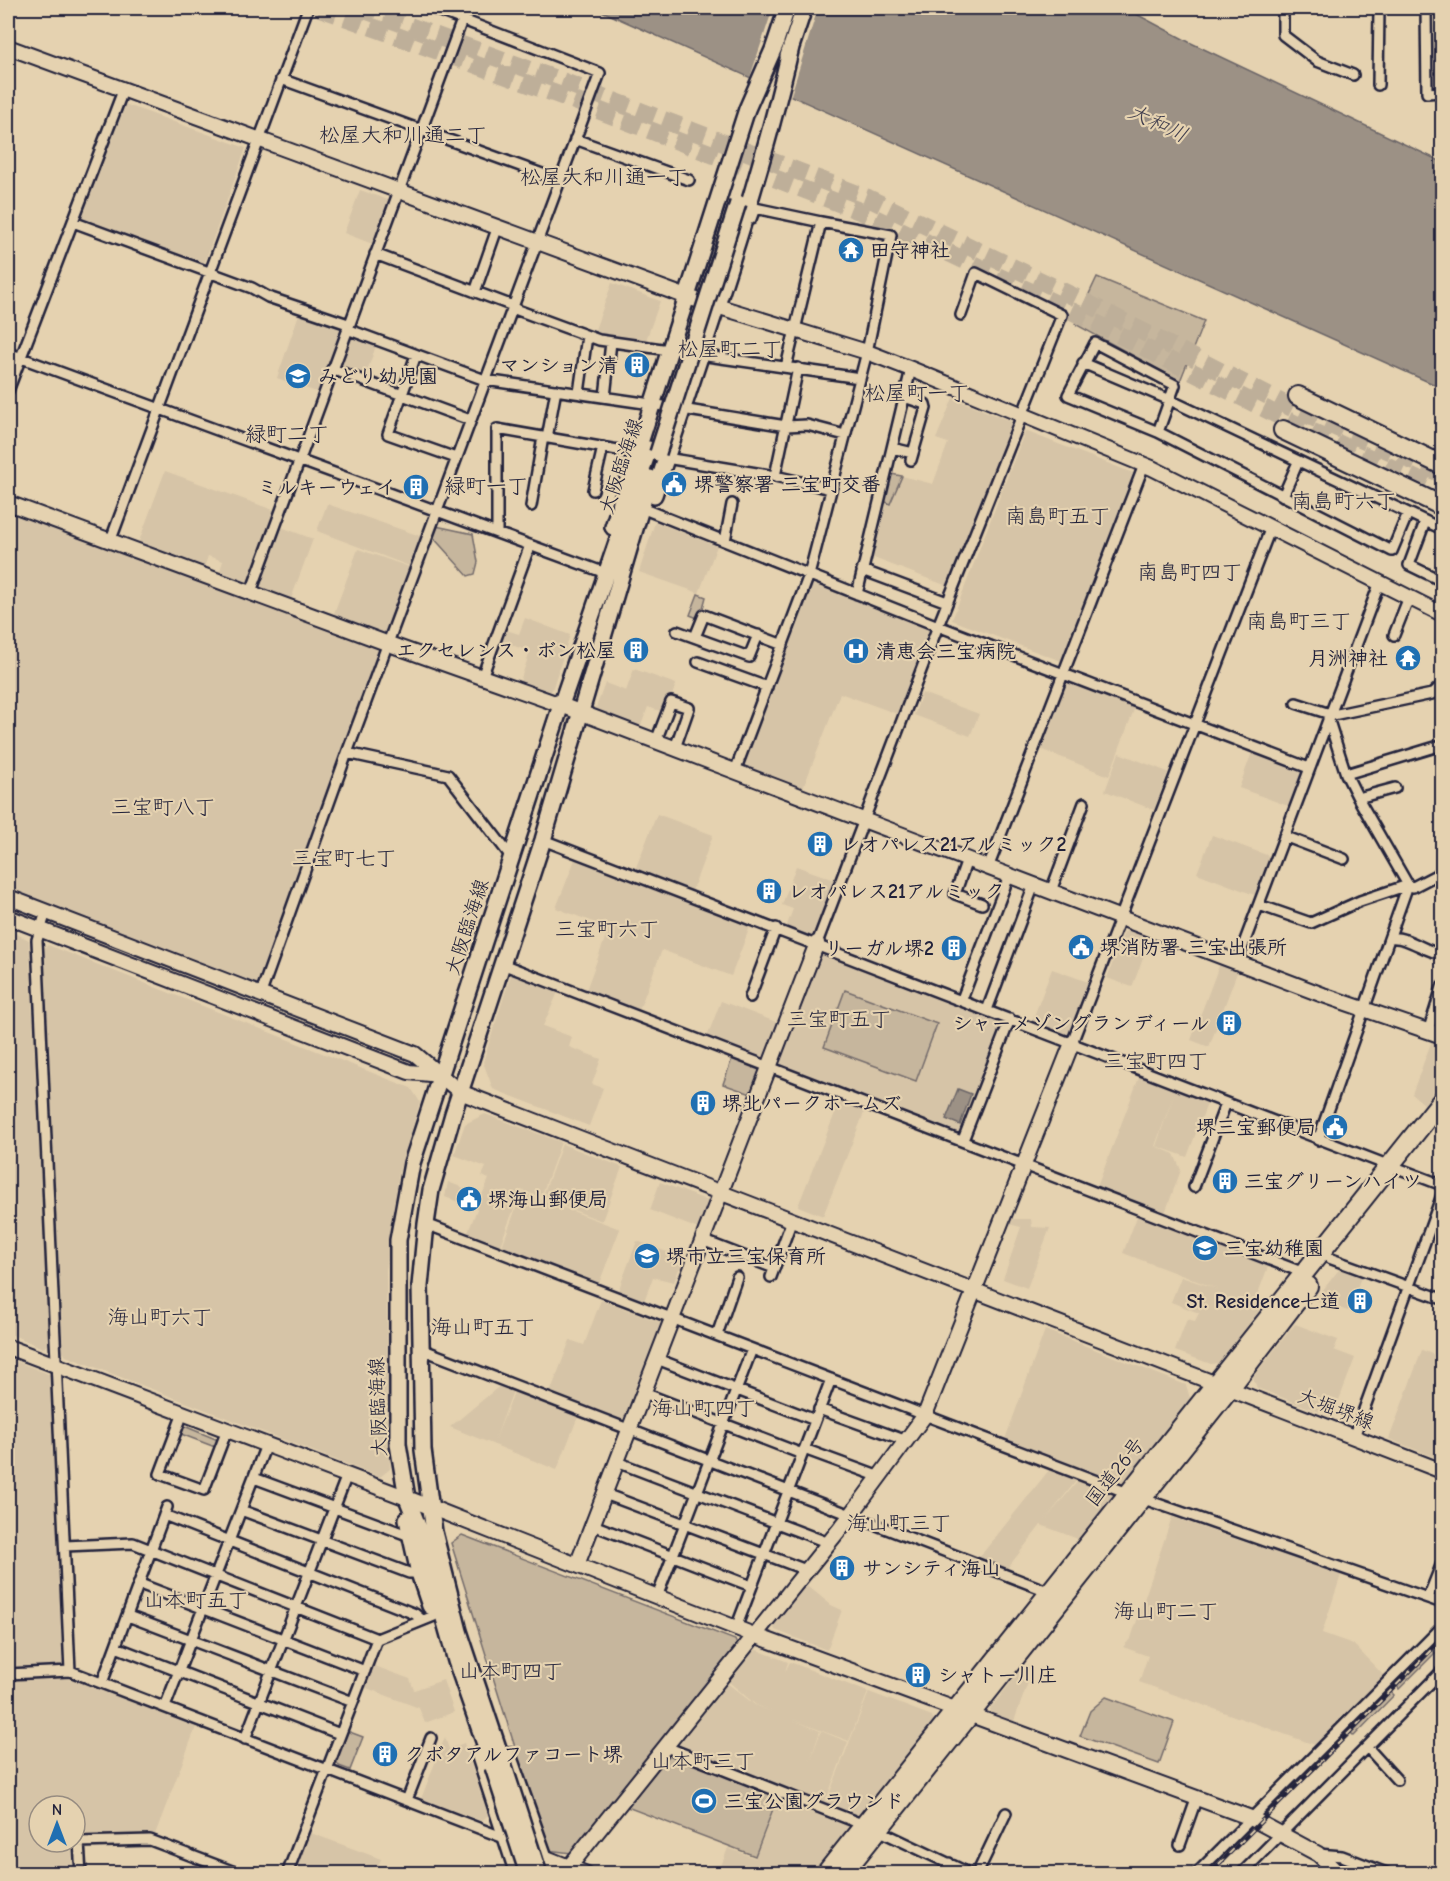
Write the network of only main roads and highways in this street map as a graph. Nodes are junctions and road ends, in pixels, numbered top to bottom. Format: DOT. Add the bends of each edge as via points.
graph roads {
  1 [pos="787,8"];
  2 [pos="804,8"];
  3 [pos="761,114"];
  4 [pos="1298,396"];
  5 [pos="1283,430"];
  6 [pos="652,453"];
  7 [pos="1443,465"];
  8 [pos="1443,506"];
  9 [pos="561,705"];
  10 [pos="579,713"];
  11 [pos="1443,1100"];
  12 [pos="1443,1119"];
  13 [pos="1395,1167"];
  14 [pos="1222,1385"];
  15 [pos="1134,1495"];
  16 [pos="407,1498"];
  17 [pos="437,1548"];
  18 [pos="964,1713"];
  19 [pos="498,1765"];
  20 [pos="871,1828"];
  21 [pos="518,1874"];
  22 [pos="528,1874"];
  23 [pos="540,1874"];
  24 [pos="550,1874"];
  25 [pos="825,1874"];
  26 [pos="843,1874"];
  1 -- 3 [label="main road, 大阪臨海線"];
  2 -- 3 [label="main road"];
  3 -- 6 [label="main road, 大阪臨海線"];
  3 -- 6 [label="main road" via="740,232 721,306 682,408"];
  3 -- 6 [label="main road" via="713,214 651,404"];
  4 -- 7 [label="highway"];
  5 -- 8 [label="highway"];
  6 -- 9 [label="main road, 大阪臨海線"];
  6 -- 9 [label="main road" via="600,571"];
  6 -- 10 [label="main road, 大阪臨海線"];
  6 -- 10 [label="main road" via="649,511 610,636"];
  9 -- 16 [label="main road, 大阪臨海線" via="412,1163 398,1240 399,1444"];
  10 -- 17 [label="main road, 大阪臨海線" via="543,840 431,1190 420,1286 421,1349 423,1450"];
  11 -- 13 [label="highway, 国道26号"];
  12 -- 13 [label="highway, 国道26号"];
  13 -- 14 [label="highway, 国道26号" via="1329,1258"];
  13 -- 14 [label="highway, 国道26号" via="1304,1273"];
  14 -- 15 [label="highway, 国道26号"];
  15 -- 18 [label="highway, 国道26号"];
  15 -- 18 [label="highway, 国道26号" via="1050,1592"];
  16 -- 19 [label="main road, 大阪臨海線" via="456,1661"];
  16 -- 21 [label="main road" via="410,1536 428,1618"];
  17 -- 19 [label="main road, 大阪臨海線"];
  17 -- 24 [label="main road"];
  18 -- 20 [label="highway, 国道26号"];
  19 -- 22 [label="main road, 大阪臨海線, bridge"];
  19 -- 23 [label="main road, 大阪臨海線, bridge"];
  20 -- 25 [label="highway, 国道26号"];
  20 -- 26 [label="highway, 国道26号"];
}
